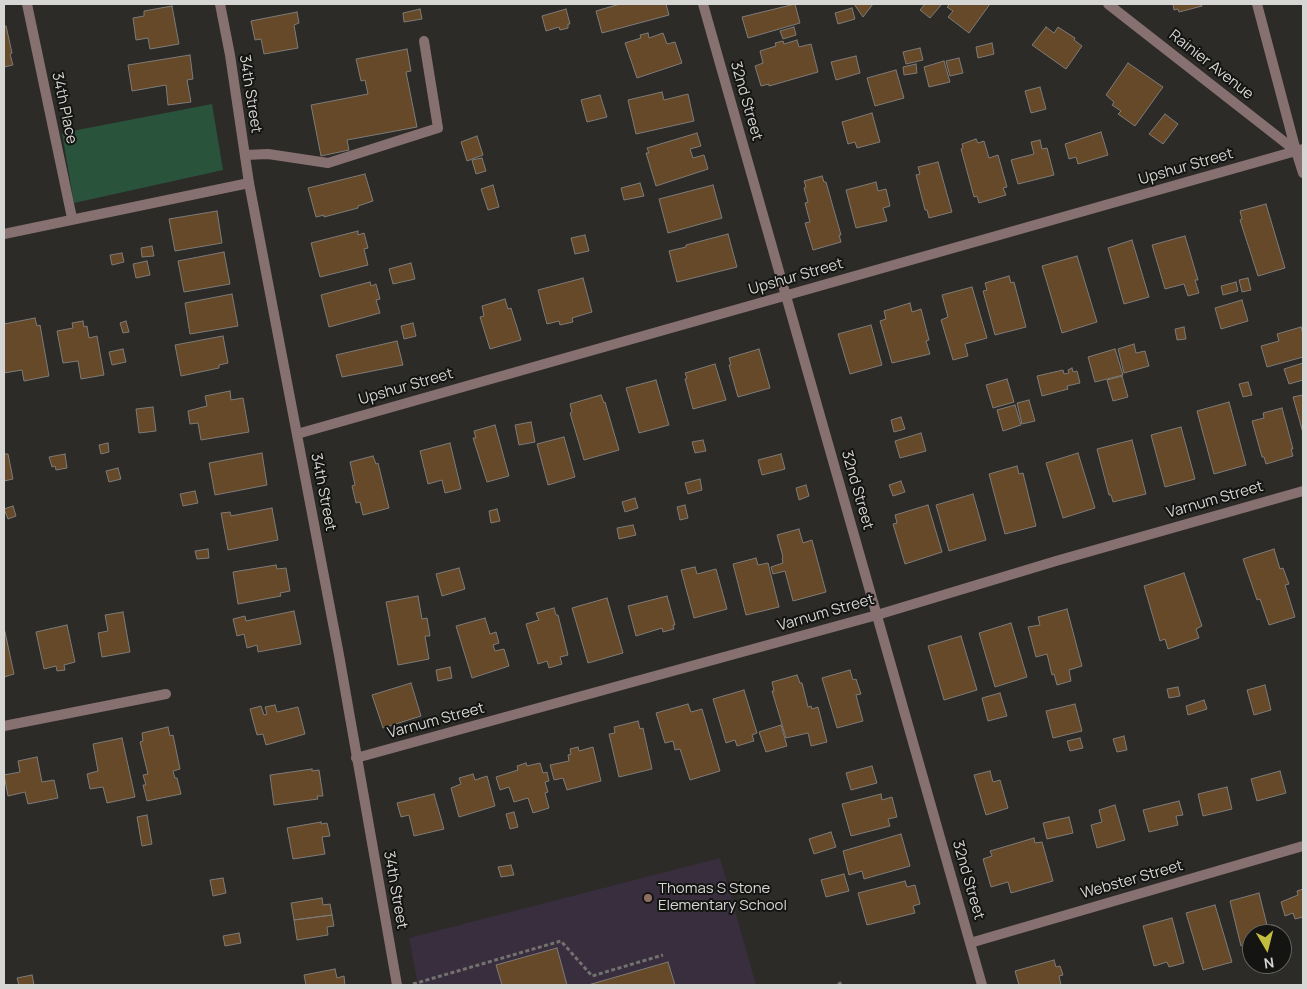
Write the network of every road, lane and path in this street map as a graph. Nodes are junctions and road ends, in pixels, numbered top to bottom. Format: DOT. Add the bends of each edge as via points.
graph roads {
  1 [pos="27,4"];
  2 [pos="220,4"];
  3 [pos="703,4"];
  4 [pos="1108,4"];
  5 [pos="1257,4"];
  6 [pos="424,41"];
  7 [pos="1299,150"];
  8 [pos="245,155"];
  9 [pos="1303,173"];
  10 [pos="249,183"];
  11 [pos="72,218"];
  12 [pos="4,234"];
  13 [pos="786,295"];
  14 [pos="297,434"];
  15 [pos="1303,491"];
  16 [pos="877,615"];
  17 [pos="166,694"];
  18 [pos="4,726"];
  19 [pos="356,758"];
  20 [pos="1303,846"];
  21 [pos="970,943"];
  22 [pos="663,955"];
  23 [pos="843,981"];
  24 [pos="412,984"];
  25 [pos="397,985"];
  26 [pos="838,985"];
  27 [pos="982,985"];
  1 -- 11 [label="street, 34th Place"];
  2 -- 8 [label="street, 34th Street"];
  3 -- 13 [label="street, 32nd Street"];
  4 -- 7 [label="street, Rainier Avenue"];
  5 -- 7 [label="street"];
  6 -- 8 [label="street" via="438,128 328,163 268,154"];
  7 -- 9 [label="street"];
  7 -- 13 [label="street, Upshur Street"];
  8 -- 10 [label="street, 34th Street"];
  10 -- 11 [label="street"];
  10 -- 14 [label="street, 34th Street"];
  11 -- 12 [label="street"];
  13 -- 14 [label="street, Upshur Street"];
  13 -- 16 [label="street, 32nd Street"];
  14 -- 19 [label="street, 34th Street"];
  15 -- 16 [label="street, Varnum Street"];
  16 -- 19 [label="street, Varnum Street"];
  16 -- 21 [label="street, 32nd Street"];
  17 -- 18 [label="street"];
  19 -- 25 [label="street, 34th Street"];
  20 -- 21 [label="street, Webster Street"];
  21 -- 27 [label="street, 32nd Street"];
  22 -- 24 [label="path" via="592,976 561,941"];
  23 -- 26 [label="path"];
}
